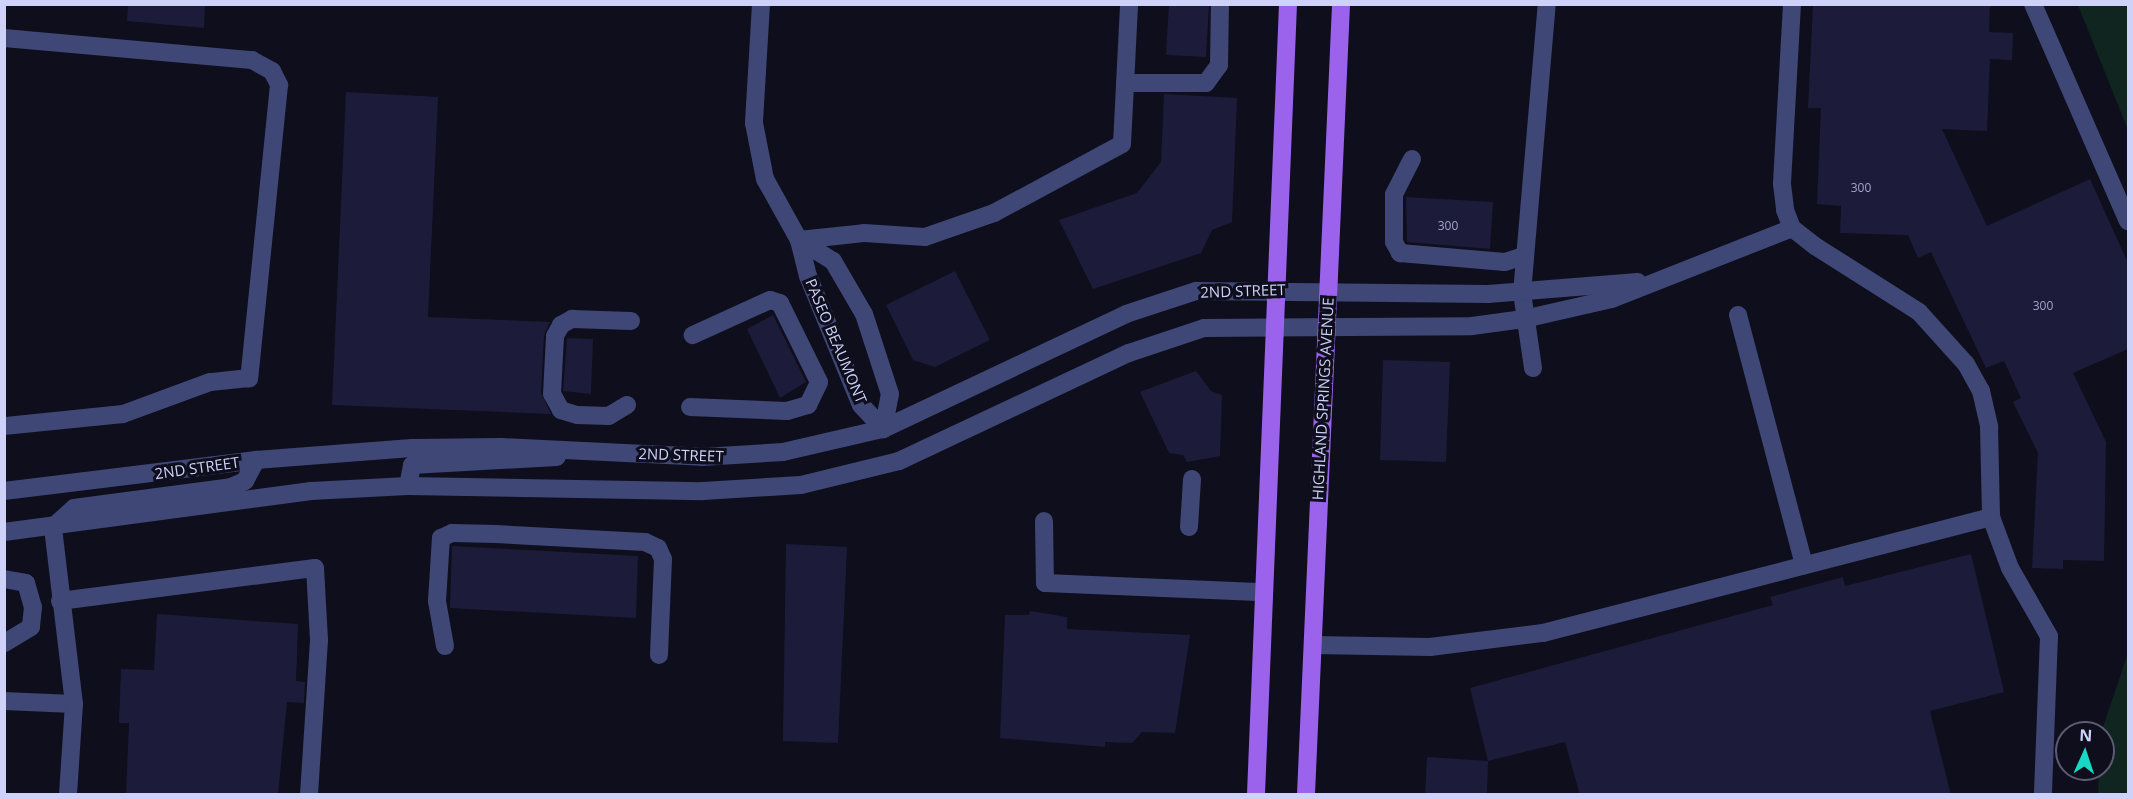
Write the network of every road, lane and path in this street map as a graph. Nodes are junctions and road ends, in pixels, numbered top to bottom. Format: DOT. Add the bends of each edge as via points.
graph roads {
  1 [pos="761,4"];
  2 [pos="1129,4"];
  3 [pos="1220,4"];
  4 [pos="1341,4"];
  5 [pos="1547,4"];
  6 [pos="1792,4"];
  7 [pos="2033,4"];
  8 [pos="1288,6"];
  9 [pos="4,38"];
  10 [pos="1125,83"];
  11 [pos="1412,159"];
  12 [pos="2128,221"];
  13 [pos="1792,228"];
  14 [pos="799,240"];
  15 [pos="1524,256"];
  16 [pos="1657,280"];
  17 [pos="1328,289"];
  18 [pos="1276,290"];
  19 [pos="1522,293"];
  20 [pos="1738,315"];
  21 [pos="1524,319"];
  22 [pos="631,321"];
  23 [pos="1275,326"];
  24 [pos="1326,326"];
  25 [pos="693,335"];
  26 [pos="1533,368"];
  27 [pos="627,405"];
  28 [pos="690,407"];
  29 [pos="4,426"];
  30 [pos="883,429"];
  31 [pos="592,451"];
  32 [pos="256,460"];
  33 [pos="1192,479"];
  34 [pos="408,486"];
  35 [pos="4,491"];
  36 [pos="1991,517"];
  37 [pos="1044,521"];
  38 [pos="53,527"];
  39 [pos="1189,527"];
  40 [pos="4,532"];
  41 [pos="1804,565"];
  42 [pos="4,579"];
  43 [pos="1264,592"];
  44 [pos="60,601"];
  45 [pos="4,643"];
  46 [pos="1313,645"];
  47 [pos="445,646"];
  48 [pos="659,656"];
  49 [pos="4,701"];
  50 [pos="74,704"];
  51 [pos="68,795"];
  52 [pos="309,795"];
  53 [pos="1256,795"];
  54 [pos="1306,795"];
  55 [pos="2043,795"];
  1 -- 14 [label="street" via="754,123 758,152 776,204"];
  2 -- 10 [label="street"];
  3 -- 10 [label="street" via="1219,65 1206,83"];
  4 -- 17 [label="main road, HIGHLAND SPRINGS AVENUE"];
  5 -- 15 [label="street"];
  6 -- 13 [label="street" via="1782,184"];
  7 -- 12 [label="street"];
  8 -- 18 [label="main road"];
  9 -- 29 [label="street" via="252,60 272,71 279,85 249,378 210,382 123,414"];
  10 -- 14 [label="street" via="1122,144 994,213 926,237 864,233"];
  11 -- 15 [label="street" via="1394,194 1394,242 1400,253 1505,262"];
  13 -- 16 [label="street"];
  13 -- 36 [label="street" via="1919,312 1966,364 1987,410"];
  14 -- 30 [label="street, PASEO BEAUMONT" via="808,276 861,405"];
  14 -- 30 [label="street, PASEO BEAUMONT" via="833,261 864,314 890,394"];
  15 -- 19 [label="street"];
  16 -- 19 [label="street, 2ND STREET"];
  16 -- 21 [label="street" via="1612,299"];
  17 -- 18 [label="street, 2ND STREET"];
  17 -- 19 [label="street, 2ND STREET"];
  17 -- 24 [label="main road, HIGHLAND SPRINGS AVENUE"];
  18 -- 23 [label="main road"];
  18 -- 30 [label="street, 2ND STREET" via="1196,291 1167,298"];
  19 -- 21 [label="street"];
  20 -- 41 [label="street"];
  21 -- 24 [label="street" via="1472,326"];
  21 -- 26 [label="street"];
  22 -- 27 [label="street" via="572,319 561,325 555,336 552,394 561,410 577,415 609,416"];
  23 -- 24 [label="street"];
  23 -- 34 [label="street" via="1204,328 1156,343 899,461 801,485 703,491"];
  23 -- 43 [label="main road"];
  24 -- 46 [label="main road, HIGHLAND SPRINGS AVENUE"];
  25 -- 28 [label="street" via="770,300 780,303 819,382 808,405 787,411"];
  30 -- 31 [label="street, 2ND STREET" via="752,455"];
  31 -- 32 [label="street, 2ND STREET" via="412,448"];
  31 -- 34 [label="street" via="524,463 412,465"];
  32 -- 35 [label="street, 2ND STREET"];
  32 -- 38 [label="street" via="245,481 231,487 74,508"];
  33 -- 39 [label="street"];
  34 -- 38 [label="street" via="243,498"];
  36 -- 41 [label="street"];
  36 -- 55 [label="street" via="2010,568 2049,636"];
  37 -- 43 [label="street" via="1045,583"];
  38 -- 40 [label="street"];
  38 -- 44 [label="street"];
  41 -- 46 [label="street" via="1543,633 1430,647"];
  42 -- 45 [label="street" via="26,583 33,607 31,627"];
  43 -- 53 [label="main road"];
  44 -- 50 [label="street"];
  44 -- 52 [label="street" via="315,568 319,640"];
  46 -- 54 [label="main road, HIGHLAND SPRINGS AVENUE"];
  47 -- 48 [label="street" via="437,601 441,538 452,532 496,534 645,542 658,548 663,559"];
  49 -- 50 [label="street"];
  50 -- 51 [label="street"];
}
